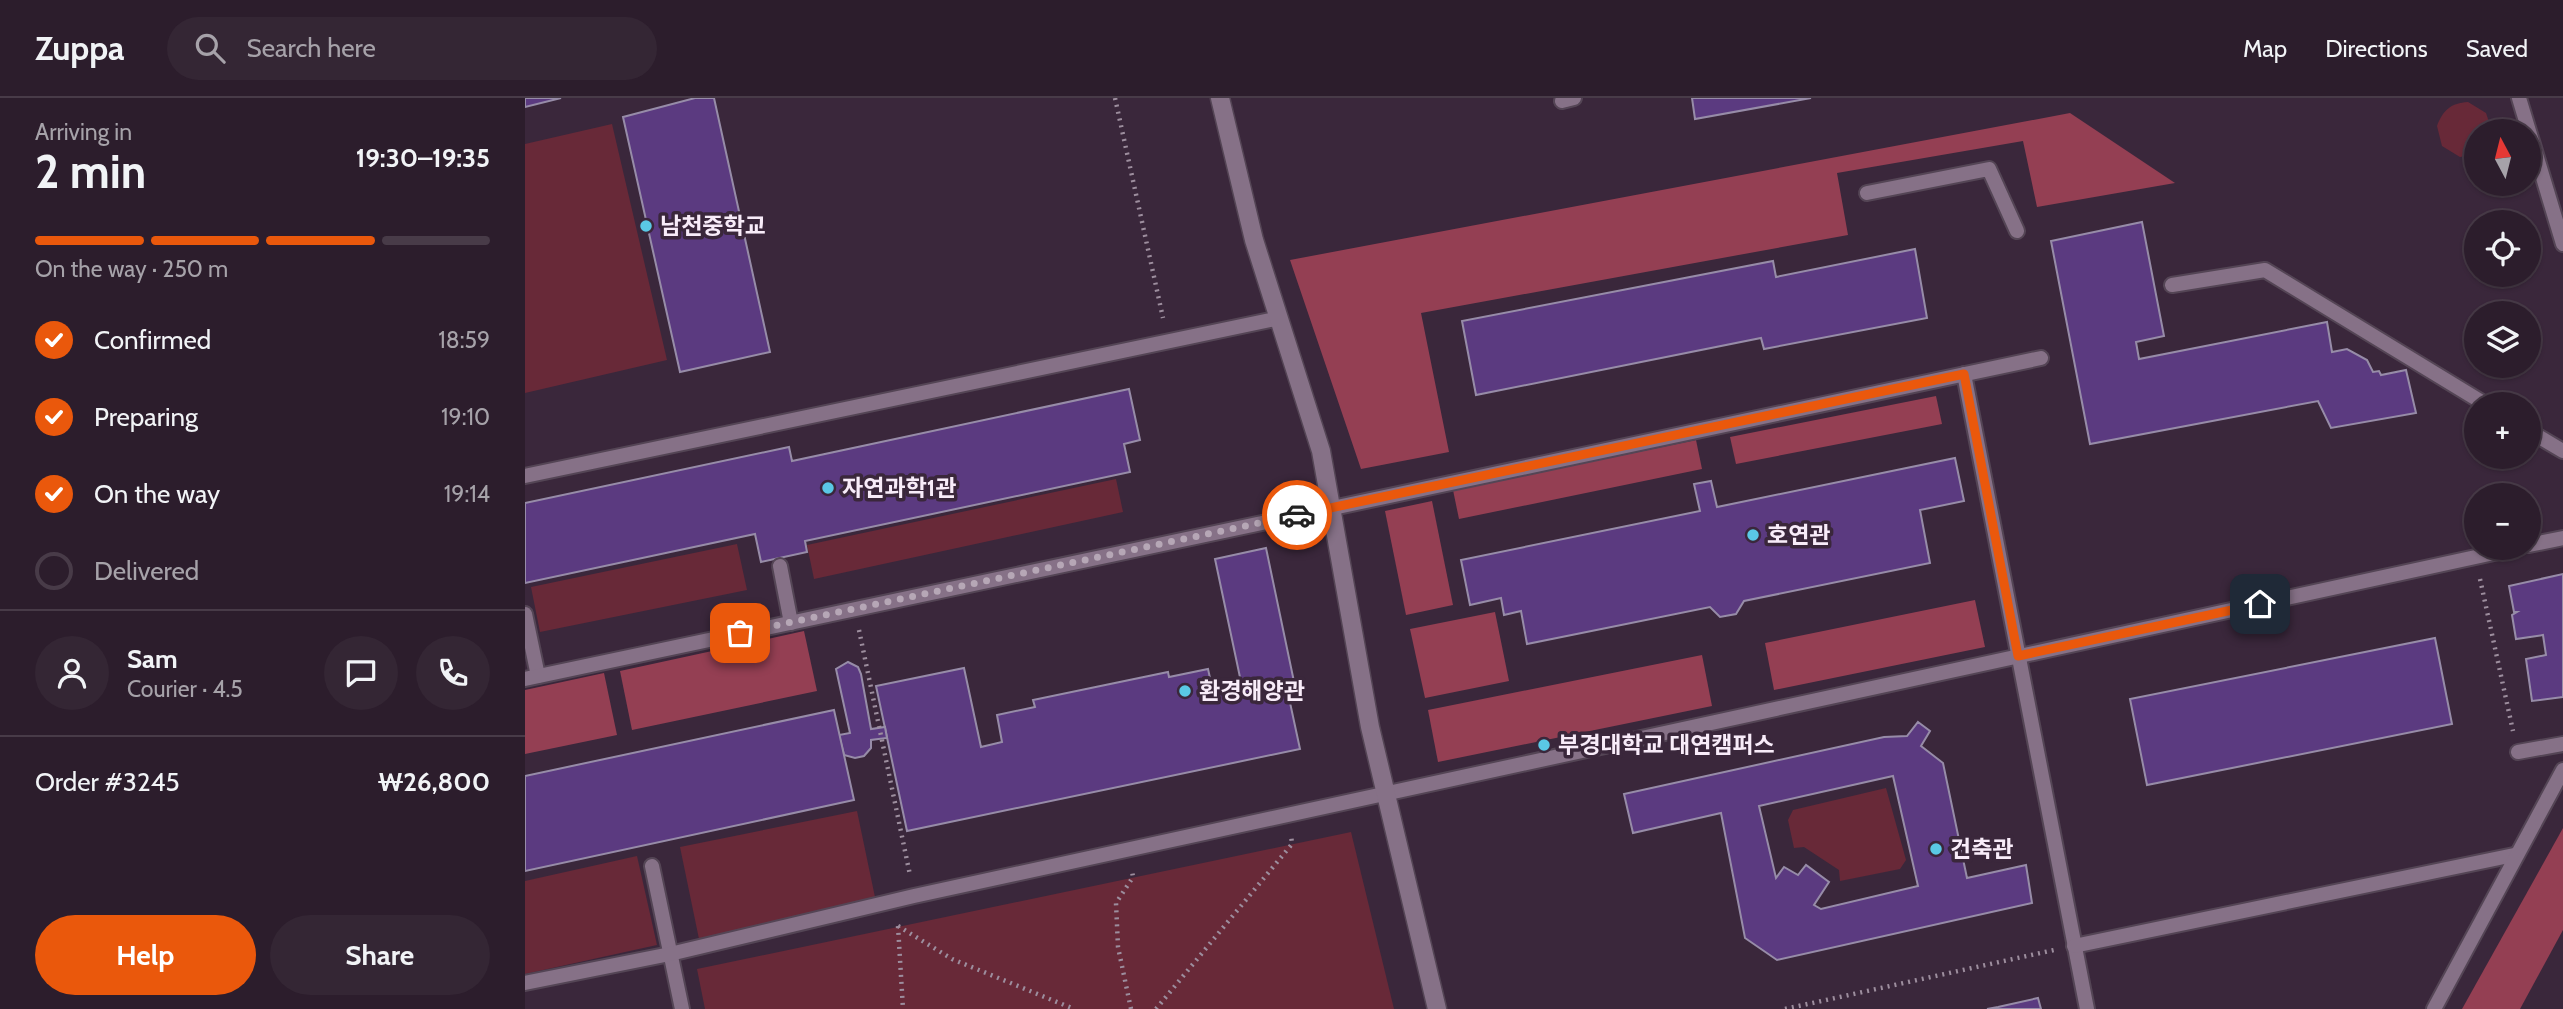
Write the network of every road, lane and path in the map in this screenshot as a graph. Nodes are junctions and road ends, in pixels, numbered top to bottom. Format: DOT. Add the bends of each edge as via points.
graph roads {
  1 [pos="1115,98"];
  2 [pos="1220,98"];
  3 [pos="2519,98"];
  4 [pos="1867,193"];
  5 [pos="2017,231"];
  6 [pos="2563,244"];
  7 [pos="2172,285"];
  8 [pos="1280,318"];
  9 [pos="1168,343"];
  10 [pos="2041,358"];
  11 [pos="1964,374"];
  12 [pos="2465,392"];
  13 [pos="2541,437"];
  14 [pos="2563,451"];
  15 [pos="525,475"];
  16 [pos="1331,508"];
  17 [pos="2563,538"];
  18 [pos="2541,543"];
  19 [pos="2464,560"];
  20 [pos="2477,560"];
  21 [pos="780,566"];
  22 [pos="855,610"];
  23 [pos="525,614"];
  24 [pos="791,623"];
  25 [pos="2018,656"];
  26 [pos="531,678"];
  27 [pos="2563,744"];
  28 [pos="2518,752"];
  29 [pos="2563,770"];
  30 [pos="1385,793"];
  31 [pos="1288,815"];
  32 [pos="1128,850"];
  33 [pos="2514,855"];
  34 [pos="652,866"];
  35 [pos="915,896"];
  36 [pos="893,901"];
  37 [pos="898,926"];
  38 [pos="2074,946"];
  39 [pos="670,954"];
  40 [pos="525,983"];
  41 [pos="682,1009"];
  42 [pos="903,1009"];
  43 [pos="1074,1009"];
  44 [pos="1131,1009"];
  45 [pos="1156,1009"];
  46 [pos="1437,1009"];
  47 [pos="1785,1009"];
  48 [pos="2087,1009"];
  49 [pos="2434,1009"];
  1 -- 9 [label="path"];
  2 -- 8 [label="street" via="1254,240"];
  3 -- 6 [label="lane"];
  4 -- 5 [label="lane" via="1989,169"];
  7 -- 12 [label="lane" via="2265,271"];
  8 -- 9 [label="lane"];
  8 -- 16 [label="street" via="1321,451"];
  9 -- 15 [label="lane"];
  10 -- 11 [label="lane"];
  11 -- 16 [label="lane"];
  11 -- 25 [label="lane"];
  13 -- 14 [label="lane"];
  16 -- 22 [label="lane"];
  16 -- 30 [label="street"];
  17 -- 18 [label="lane"];
  19 -- 25 [label="lane"];
  20 -- 28 [label="path"];
  21 -- 24 [label="lane"];
  22 -- 24 [label="lane"];
  22 -- 35 [label="path"];
  23 -- 26 [label="lane"];
  24 -- 26 [label="lane"];
  25 -- 30 [label="lane"];
  25 -- 38 [label="lane"];
  27 -- 28 [label="lane"];
  29 -- 33 [label="lane"];
  30 -- 31 [label="lane"];
  30 -- 46 [label="street"];
  31 -- 32 [label="lane"];
  31 -- 45 [label="path" via="1293,844"];
  32 -- 35 [label="lane"];
  32 -- 44 [label="path" via="1133,877 1116,903 1118,947"];
  33 -- 38 [label="lane"];
  33 -- 49 [label="lane"];
  34 -- 39 [label="lane"];
  35 -- 36 [label="lane"];
  36 -- 37 [label="path"];
  36 -- 39 [label="lane"];
  37 -- 42 [label="path"];
  37 -- 43 [label="path" via="953,960"];
  38 -- 47 [label="path"];
  38 -- 48 [label="lane"];
  39 -- 40 [label="lane"];
  39 -- 41 [label="lane"];
}
